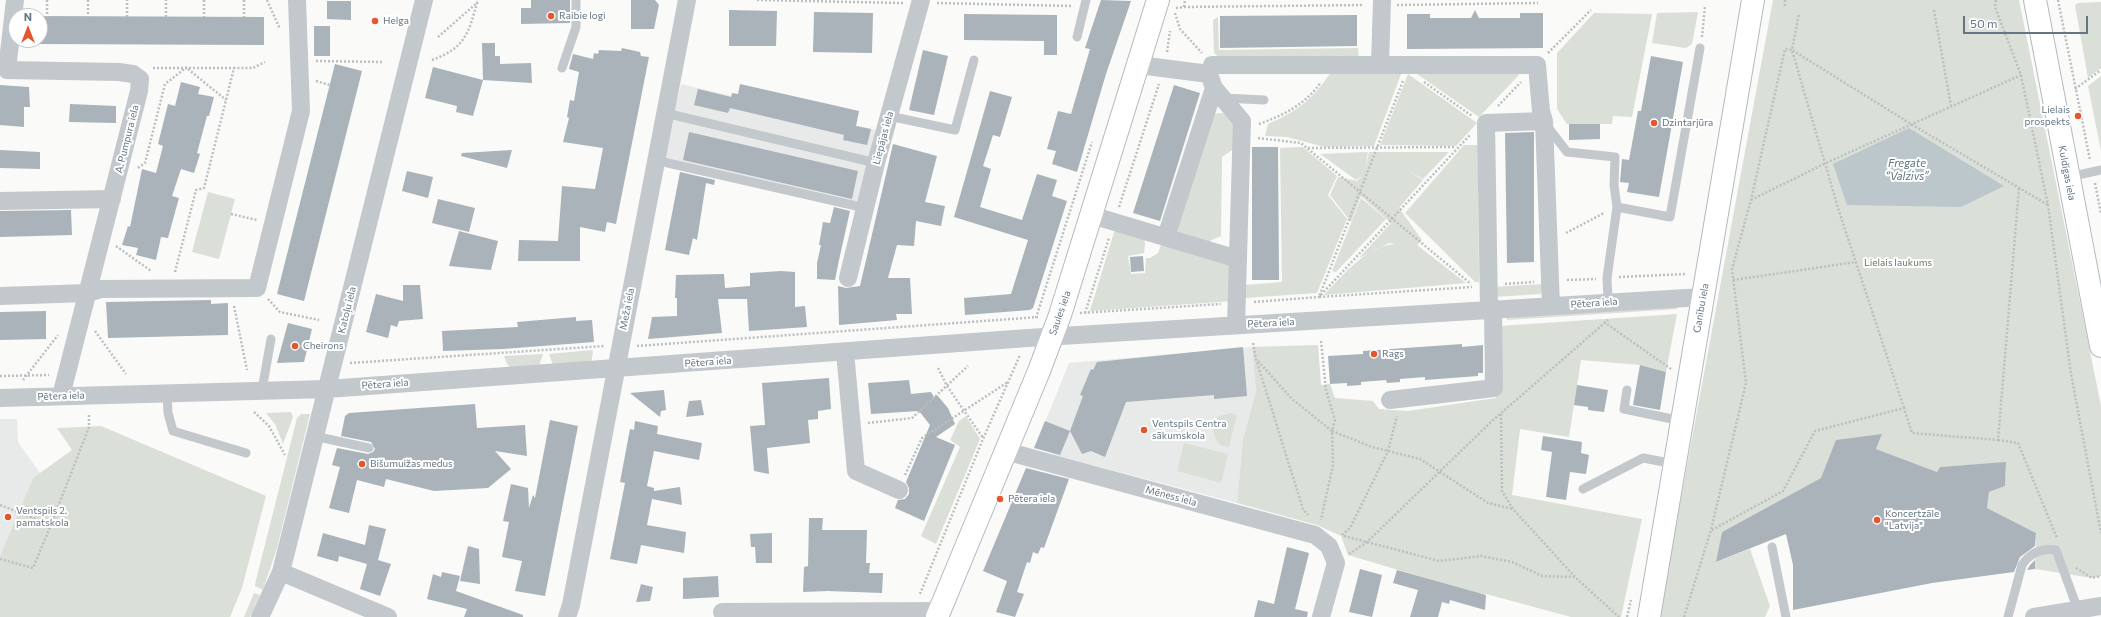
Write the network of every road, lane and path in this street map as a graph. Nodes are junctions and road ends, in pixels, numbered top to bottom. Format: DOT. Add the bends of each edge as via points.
graph roads {
  1 [pos="15,0"];
  2 [pos="88,0"];
  3 [pos="127,0"];
  4 [pos="166,0"];
  5 [pos="204,0"];
  6 [pos="244,0"];
  7 [pos="297,0"];
  8 [pos="424,0"];
  9 [pos="576,0"];
  10 [pos="687,0"];
  11 [pos="757,0"];
  12 [pos="1086,0"];
  13 [pos="1185,0"];
  14 [pos="1753,0"];
  15 [pos="1785,0"];
  16 [pos="1996,0"];
  17 [pos="2035,0"];
  18 [pos="2058,0"];
  19 [pos="478,1"];
  20 [pos="922,2"];
  21 [pos="1382,3"];
  22 [pos="1538,4"];
  23 [pos="1166,5"];
  24 [pos="1073,6"];
  25 [pos="1184,6"];
  26 [pos="1705,6"];
  27 [pos="1784,6"];
  28 [pos="1591,10"];
  29 [pos="1934,10"];
  30 [pos="1798,13"];
  31 [pos="88,17"];
  32 [pos="127,17"];
  33 [pos="166,17"];
  34 [pos="204,17"];
  35 [pos="244,17"];
  36 [pos="1172,20"];
  37 [pos="1170,28"];
  38 [pos="438,37"];
  39 [pos="1077,37"];
  40 [pos="1700,48"];
  41 [pos="1792,50"];
  42 [pos="432,60"];
  43 [pos="974,60"];
  44 [pos="299,61"];
  45 [pos="265,62"];
  46 [pos="383,62"];
  47 [pos="1139,65"];
  48 [pos="1329,65"];
  49 [pos="1380,65"];
  50 [pos="1537,65"];
  51 [pos="1164,66"];
  52 [pos="1406,67"];
  53 [pos="188,68"];
  54 [pos="234,68"];
  55 [pos="562,68"];
  56 [pos="4,70"];
  57 [pos="2101,70"];
  58 [pos="133,74"];
  59 [pos="2021,75"];
  60 [pos="1215,81"];
  61 [pos="2075,89"];
  62 [pos="226,100"];
  63 [pos="1264,100"];
  64 [pos="1951,106"];
  65 [pos="1493,112"];
  66 [pos="665,113"];
  67 [pos="889,116"];
  68 [pos="1476,119"];
  69 [pos="1544,121"];
  70 [pos="1911,124"];
  71 [pos="1242,133"];
  72 [pos="1472,133"];
  73 [pos="1093,137"];
  74 [pos="1457,147"];
  75 [pos="1308,148"];
  76 [pos="1376,148"];
  77 [pos="655,160"];
  78 [pos="876,162"];
  79 [pos="1826,163"];
  80 [pos="136,169"];
  81 [pos="2097,171"];
  82 [pos="2068,177"];
  83 [pos="2019,188"];
  84 [pos="1360,191"];
  85 [pos="112,199"];
  86 [pos="1751,200"];
  87 [pos="0,201"];
  88 [pos="2048,205"];
  89 [pos="1617,207"];
  90 [pos="865,208"];
  91 [pos="231,214"];
  92 [pos="2101,214"];
  93 [pos="1091,215"];
  94 [pos="1393,218"];
  95 [pos="1114,222"];
  96 [pos="273,225"];
  97 [pos="1166,237"];
  98 [pos="1548,243"];
  99 [pos="115,246"];
  100 [pos="1238,259"];
  101 [pos="1856,262"];
  102 [pos="848,278"];
  103 [pos="1733,280"];
  104 [pos="1550,281"];
  105 [pos="1488,285"];
  106 [pos="172,287"];
  107 [pos="231,288"];
  108 [pos="257,288"];
  109 [pos="87,292"];
  110 [pos="0,296"];
  111 [pos="1319,297"];
  112 [pos="1703,297"];
  113 [pos="1237,303"];
  114 [pos="1551,306"];
  115 [pos="1491,310"];
  116 [pos="1609,310"];
  117 [pos="1085,313"];
  118 [pos="1060,315"];
  119 [pos="1036,317"];
  120 [pos="1600,319"];
  121 [pos="319,320"];
  122 [pos="1605,323"];
  123 [pos="1236,325"];
  124 [pos="94,330"];
  125 [pos="60,331"];
  126 [pos="1052,336"];
  127 [pos="1028,338"];
  128 [pos="271,339"];
  129 [pos="1321,341"];
  130 [pos="1253,343"];
  131 [pos="620,346"];
  132 [pos="2101,346"];
  133 [pos="845,352"];
  134 [pos="1256,359"];
  135 [pos="344,363"];
  136 [pos="968,366"];
  137 [pos="938,368"];
  138 [pos="616,369"];
  139 [pos="1671,369"];
  140 [pos="247,370"];
  141 [pos="126,374"];
  142 [pos="28,375"];
  143 [pos="66,375"];
  144 [pos="0,376"];
  145 [pos="1008,382"];
  146 [pos="19,383"];
  147 [pos="947,386"];
  148 [pos="327,388"];
  149 [pos="262,390"];
  150 [pos="1627,390"];
  151 [pos="167,393"];
  152 [pos="61,396"];
  153 [pos="0,398"];
  154 [pos="1396,399"];
  155 [pos="1904,408"];
  156 [pos="964,411"];
  157 [pos="254,412"];
  158 [pos="1501,414"];
  159 [pos="89,415"];
  160 [pos="1682,421"];
  161 [pos="864,423"];
  162 [pos="1332,431"];
  163 [pos="314,436"];
  164 [pos="983,439"];
  165 [pos="1998,440"];
  166 [pos="369,448"];
  167 [pos="1004,451"];
  168 [pos="1388,451"];
  169 [pos="246,453"];
  170 [pos="285,455"];
  171 [pos="1675,464"];
  172 [pos="1439,472"];
  173 [pos="1583,489"];
  174 [pos="899,490"];
  175 [pos="0,505"];
  176 [pos="1514,509"];
  177 [pos="51,525"];
  178 [pos="1316,530"];
  179 [pos="1711,530"];
  180 [pos="2101,532"];
  181 [pos="2058,541"];
  182 [pos="1367,542"];
  183 [pos="1772,547"];
  184 [pos="1334,557"];
  185 [pos="0,560"];
  186 [pos="2073,566"];
  187 [pos="281,572"];
  188 [pos="2101,576"];
  189 [pos="1575,577"];
  190 [pos="2101,606"];
  191 [pos="2078,610"];
  192 [pos="913,611"];
  193 [pos="722,612"];
  194 [pos="938,614"];
  195 [pos="260,617"];
  196 [pos="388,617"];
  197 [pos="567,617"];
  198 [pos="1321,617"];
  199 [pos="1619,617"];
  200 [pos="1649,617"];
  201 [pos="1684,617"];
  202 [pos="1786,617"];
  203 [pos="2008,617"];
  204 [pos="2034,617"];
  1 -- 56 [label="street"];
  2 -- 31 [label="path"];
  3 -- 32 [label="path"];
  4 -- 33 [label="path"];
  5 -- 34 [label="path"];
  6 -- 35 [label="path"];
  7 -- 44 [label="street"];
  8 -- 148 [label="street, Katoļu iela"];
  9 -- 55 [label="lane" via="576,28"];
  10 -- 66 [label="street, Meža iela"];
  11 -- 20 [label="path"];
  12 -- 39 [label="lane"];
  13 -- 25 [label="path"];
  14 -- 112 [label="street, Ganību iela"];
  15 -- 27 [label="path"];
  16 -- 59 [label="path" via="1995,7"];
  17 -- 82 [label="street, Kuldīgas iela"];
  18 -- 61 [label="path"];
  19 -- 38 [label="path"];
  19 -- 42 [label="path" via="463,42 448,54"];
  20 -- 24 [label="path"];
  20 -- 67 [label="street, Liepājas iela"];
  21 -- 22 [label="path"];
  21 -- 25 [label="path"];
  21 -- 49 [label="street"];
  23 -- 25 [label="path"];
  23 -- 36 [label="path"];
  23 -- 47 [label="street, Saules iela"];
  23 -- 60 [label="path"];
  26 -- 40 [label="path"];
  28 -- 50 [label="path"];
  29 -- 64 [label="path"];
  30 -- 41 [label="path"];
  37 -- 51 [label="path"];
  40 -- 89 [label="lane" via="1670,217"];
  41 -- 70 [label="path"];
  41 -- 79 [label="path"];
  41 -- 86 [label="path" via="1784,49"];
  43 -- 67 [label="lane" via="955,130"];
  44 -- 46 [label="path"];
  44 -- 96 [label="street" via="301,111"];
  45 -- 54 [label="path" via="253,68"];
  47 -- 51 [label="street"];
  47 -- 93 [label="street, Saules iela"];
  48 -- 49 [label="street"];
  48 -- 60 [label="street"];
  48 -- 71 [label="path" via="1320,83 1301,104"];
  49 -- 52 [label="street"];
  50 -- 52 [label="street"];
  50 -- 65 [label="path"];
  50 -- 69 [label="street"];
  51 -- 60 [label="street"];
  51 -- 95 [label="path"];
  52 -- 68 [label="path"];
  52 -- 76 [label="path"];
  53 -- 54 [label="path"];
  53 -- 58 [label="path" via="144,68"];
  53 -- 62 [label="path"];
  53 -- 80 [label="path" via="165,84 146,163"];
  54 -- 62 [label="path"];
  56 -- 58 [label="street"];
  57 -- 61 [label="path"];
  58 -- 85 [label="street, A. Pumpura iela" via="140,79 139,91"];
  59 -- 64 [label="path"];
  59 -- 88 [label="path"];
  60 -- 63 [label="lane"];
  60 -- 71 [label="street" via="1242,121"];
  60 -- 97 [label="street"];
  61 -- 81 [label="path"];
  62 -- 106 [label="path" via="204,188 196,190"];
  64 -- 70 [label="path"];
  66 -- 77 [label="street, Meža iela"];
  66 -- 78 [label="lane"];
  67 -- 78 [label="street, Liepājas iela"];
  69 -- 89 [label="lane" via="1566,152 1615,157 1614,185"];
  69 -- 98 [label="street"];
  69 -- 105 [label="street" via="1486,123"];
  70 -- 79 [label="path"];
  70 -- 83 [label="path"];
  71 -- 75 [label="path" via="1301,143"];
  71 -- 100 [label="street"];
  72 -- 74 [label="path"];
  73 -- 119 [label="path"];
  74 -- 76 [label="path"];
  74 -- 94 [label="path"];
  75 -- 76 [label="path"];
  75 -- 84 [label="path"];
  76 -- 84 [label="path"];
  77 -- 90 [label="lane"];
  77 -- 131 [label="street, Meža iela"];
  78 -- 90 [label="street, Liepājas iela"];
  79 -- 86 [label="path"];
  79 -- 101 [label="path"];
  81 -- 82 [label="lane"];
  81 -- 92 [label="path"];
  82 -- 132 [label="street, Kuldīgas iela"];
  83 -- 88 [label="path"];
  83 -- 165 [label="path"];
  84 -- 94 [label="path"];
  84 -- 111 [label="path"];
  85 -- 87 [label="street"];
  85 -- 109 [label="street, A. Pumpura iela"];
  86 -- 103 [label="path" via="1732,269"];
  88 -- 180 [label="path" via="2071,374"];
  89 -- 98 [label="path"];
  89 -- 116 [label="lane" via="1607,278"];
  90 -- 102 [label="street, Liepājas iela"];
  91 -- 96 [label="path"];
  93 -- 95 [label="street"];
  93 -- 118 [label="street, Saules iela"];
  94 -- 111 [label="path"];
  94 -- 111 [label="path" via="1475,287"];
  95 -- 97 [label="street"];
  95 -- 117 [label="path"];
  96 -- 108 [label="street"];
  97 -- 100 [label="street"];
  98 -- 104 [label="street"];
  99 -- 106 [label="path"];
  100 -- 113 [label="street"];
  101 -- 103 [label="path"];
  101 -- 155 [label="path"];
  103 -- 179 [label="path" via="1746,383"];
  104 -- 105 [label="path"];
  104 -- 114 [label="street"];
  105 -- 115 [label="street"];
  106 -- 107 [label="street"];
  106 -- 109 [label="street" via="101,289"];
  107 -- 108 [label="street"];
  107 -- 140 [label="path"];
  108 -- 121 [label="path" via="280,312"];
  109 -- 110 [label="street"];
  109 -- 143 [label="street, A. Pumpura iela"];
  111 -- 113 [label="path"];
  112 -- 116 [label="street, Pētera iela"];
  112 -- 160 [label="street, Ganību iela"];
  113 -- 117 [label="path"];
  113 -- 123 [label="street"];
  114 -- 115 [label="street, Pētera iela"];
  114 -- 116 [label="street, Pētera iela"];
  115 -- 123 [label="street, Pētera iela"];
  115 -- 154 [label="street" via="1494,388"];
  116 -- 122 [label="path"];
  117 -- 118 [label="path"];
  118 -- 119 [label="path"];
  118 -- 126 [label="street, Saules iela"];
  119 -- 127 [label="path"];
  119 -- 131 [label="path"];
  120 -- 122 [label="path"];
  122 -- 139 [label="path"];
  122 -- 158 [label="path"];
  123 -- 126 [label="street, Pētera iela"];
  124 -- 141 [label="path"];
  125 -- 142 [label="path"];
  126 -- 127 [label="street, Pētera iela"];
  126 -- 167 [label="street, Saules iela"];
  127 -- 133 [label="street, Pētera iela"];
  127 -- 145 [label="path"];
  128 -- 149 [label="lane"];
  129 -- 162 [label="path" via="1326,390 1335,420"];
  130 -- 134 [label="path"];
  131 -- 135 [label="path"];
  131 -- 138 [label="street, Meža iela"];
  133 -- 138 [label="street, Pētera iela"];
  133 -- 174 [label="street" via="856,471"];
  134 -- 162 [label="path" via="1292,399"];
  134 -- 178 [label="path" via="1303,509"];
  136 -- 147 [label="path"];
  137 -- 147 [label="path"];
  138 -- 148 [label="street, Pētera iela"];
  138 -- 197 [label="street, Meža iela"];
  142 -- 143 [label="path"];
  142 -- 144 [label="path"];
  142 -- 146 [label="path"];
  143 -- 152 [label="street, A. Pumpura iela"];
  145 -- 156 [label="path"];
  145 -- 164 [label="path"];
  147 -- 156 [label="path"];
  147 -- 161 [label="path" via="912,418"];
  148 -- 149 [label="street, Pētera iela"];
  148 -- 163 [label="street, Katoļu iela"];
  149 -- 151 [label="street, Pētera iela"];
  150 -- 160 [label="lane" via="1624,409"];
  151 -- 152 [label="street, Pētera iela"];
  151 -- 169 [label="lane" via="168,413 173,431"];
  152 -- 153 [label="street, Pētera iela"];
  154 -- 168 [label="path"];
  155 -- 165 [label="path" via="1912,433"];
  155 -- 179 [label="path" via="1815,432 1783,491"];
  156 -- 164 [label="path"];
  156 -- 174 [label="path" via="922,438"];
  157 -- 170 [label="path" via="270,426"];
  158 -- 172 [label="path"];
  158 -- 176 [label="path" via="1502,491"];
  159 -- 177 [label="path" via="89,427"];
  160 -- 171 [label="street, Ganību iela"];
  162 -- 168 [label="path"];
  162 -- 178 [label="path" via="1333,465 1322,520"];
  163 -- 166 [label="lane"];
  163 -- 187 [label="street, Katoļu iela"];
  164 -- 192 [label="path"];
  165 -- 181 [label="path" via="2018,443"];
  167 -- 178 [label="street, Mēness iela"];
  167 -- 194 [label="street, Saules iela"];
  168 -- 172 [label="path" via="1420,459"];
  168 -- 182 [label="path" via="1350,528 1341,536"];
  171 -- 173 [label="lane" via="1643,458"];
  171 -- 200 [label="street, Ganību iela"];
  172 -- 176 [label="path" via="1488,503"];
  172 -- 182 [label="path"];
  175 -- 177 [label="path"];
  176 -- 189 [label="path"];
  177 -- 185 [label="path" via="33,568"];
  178 -- 184 [label="street, Mēness iela"];
  179 -- 201 [label="path"];
  182 -- 184 [label="path"];
  182 -- 189 [label="path" via="1439,561 1481,556 1512,562 1542,576"];
  183 -- 202 [label="lane"];
  184 -- 198 [label="street"];
  186 -- 188 [label="path" via="2092,578"];
  187 -- 195 [label="street, Katoļu iela"];
  187 -- 196 [label="street"];
  189 -- 199 [label="path"];
  190 -- 191 [label="street"];
  191 -- 203 [label="lane" via="2056,550 2041,549 2026,559 2022,565"];
  191 -- 204 [label="street"];
  192 -- 193 [label="street"];
  192 -- 194 [label="street"];
}
